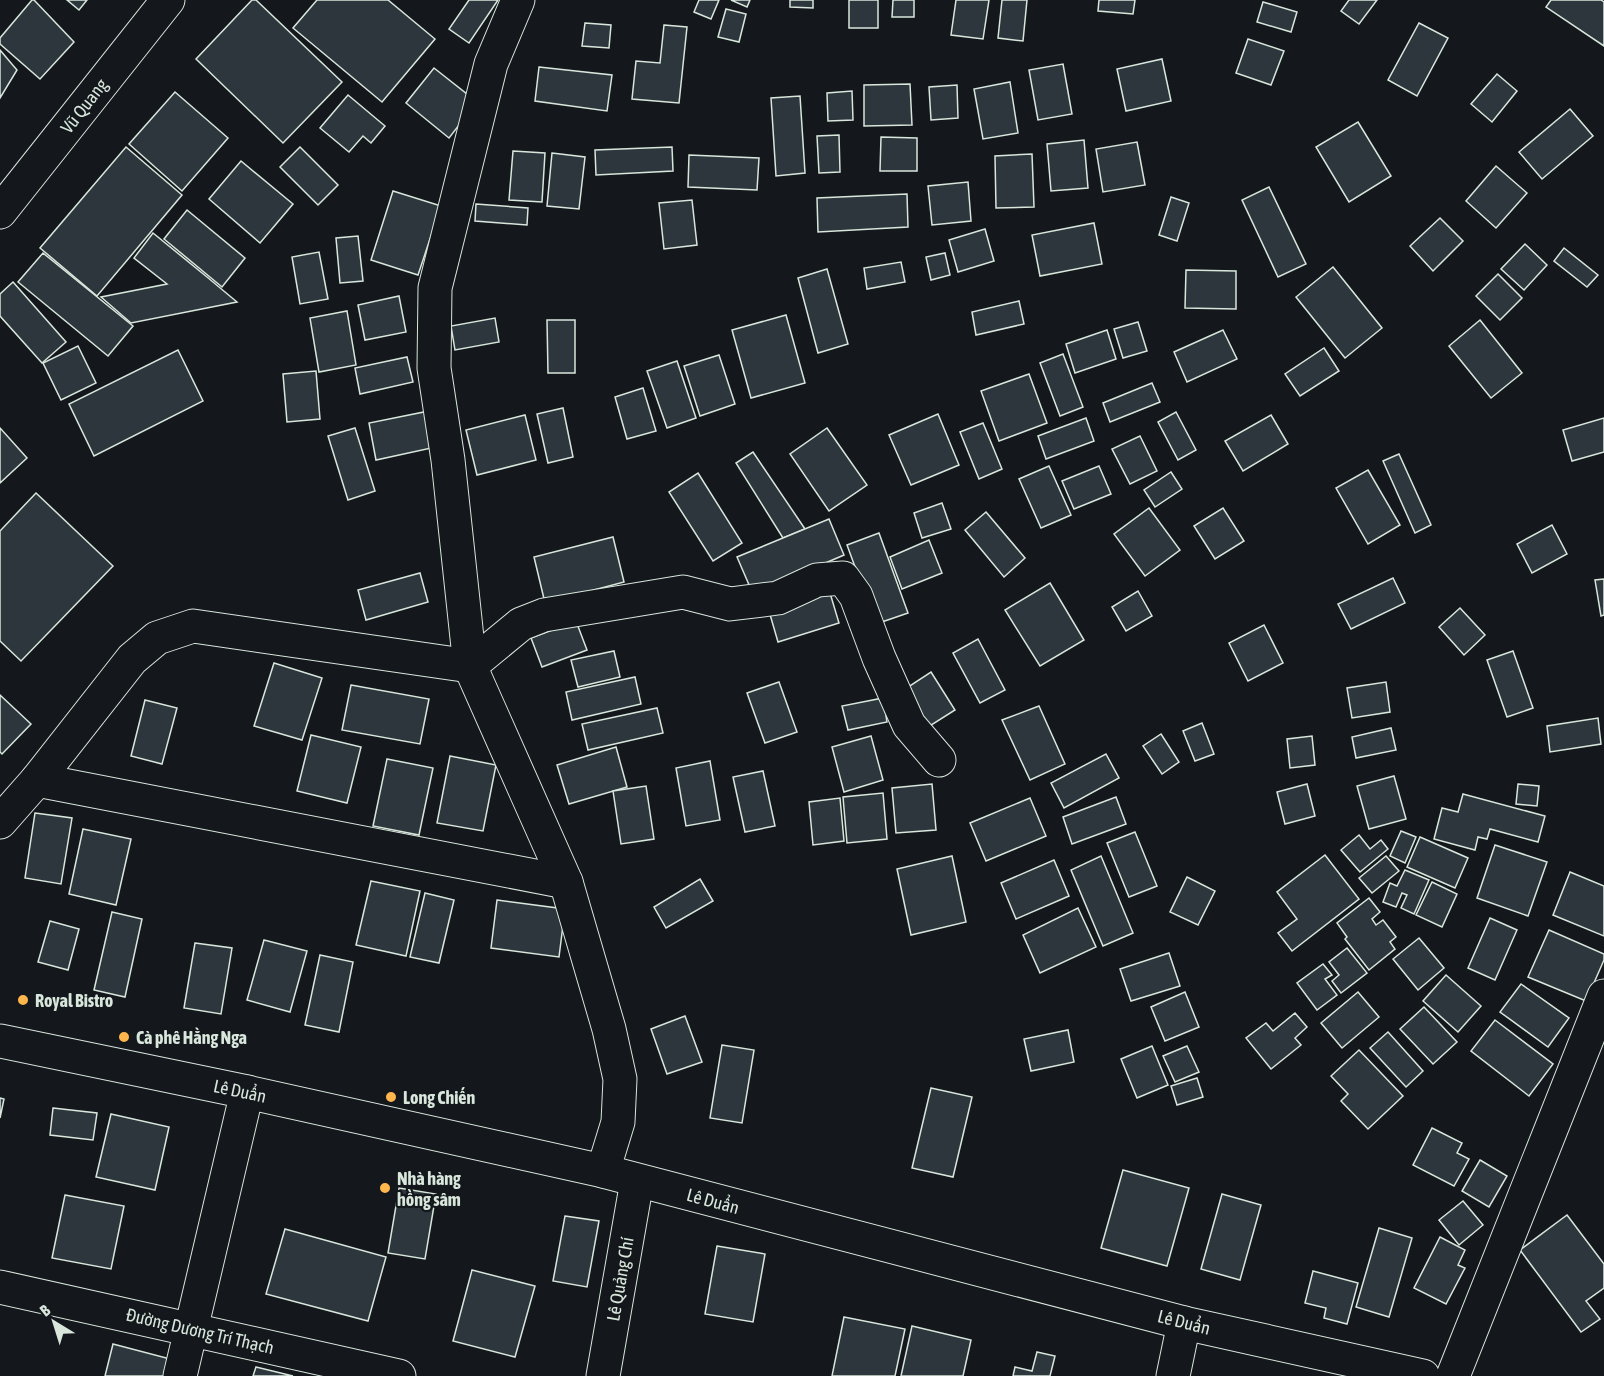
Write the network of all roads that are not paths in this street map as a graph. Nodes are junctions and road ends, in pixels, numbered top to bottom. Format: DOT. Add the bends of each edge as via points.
graph roads {
  1 [pos="168,0"];
  2 [pos="518,0"];
  3 [pos="0,212"];
  4 [pos="470,666"];
  5 [pos="939,760"];
  6 [pos="37,780"];
  7 [pos="0,822"];
  8 [pos="566,882"];
  9 [pos="1604,996"];
  10 [pos="0,1041"];
  11 [pos="247,1092"];
  12 [pos="603,1171"];
  13 [pos="637,1181"];
  14 [pos="0,1287"];
  15 [pos="1184,1323"];
  16 [pos="192,1330"];
  17 [pos="180,1376"];
  18 [pos="399,1376"];
  19 [pos="603,1376"];
  20 [pos="1173,1376"];
  21 [pos="1423,1376"];
  22 [pos="1453,1376"];
  1 -- 3 [label="street, Vũ Quang"];
  2 -- 4 [label="street" via="491,64 435,288 434,368"];
  4 -- 5 [label="street" via="521,624 544,615 683,592 730,604 778,598 818,580 843,578 856,596 909,725"];
  4 -- 6 [label="street" via="193,626 157,638 132,659"];
  4 -- 8 [label="street"];
  6 -- 7 [label="street"];
  6 -- 8 [label="street"];
  8 -- 12 [label="street" via="620,1079 618,1122"];
  9 -- 22 [label="street"];
  10 -- 11 [label="street, Lê Duẩn"];
  11 -- 12 [label="street, Lê Duẩn"];
  11 -- 16 [label="street"];
  12 -- 13 [label="street, Lê Duẩn"];
  13 -- 15 [label="street, Lê Duẩn"];
  13 -- 19 [label="street, Lê Quảng Chí"];
  14 -- 16 [label="street, Đường Dương Trí Thạch"];
  15 -- 20 [label="street"];
  15 -- 21 [label="street, Lê Duẩn"];
  16 -- 17 [label="street"];
  16 -- 18 [label="street, Đường Dương Trí Thạch"];
}
